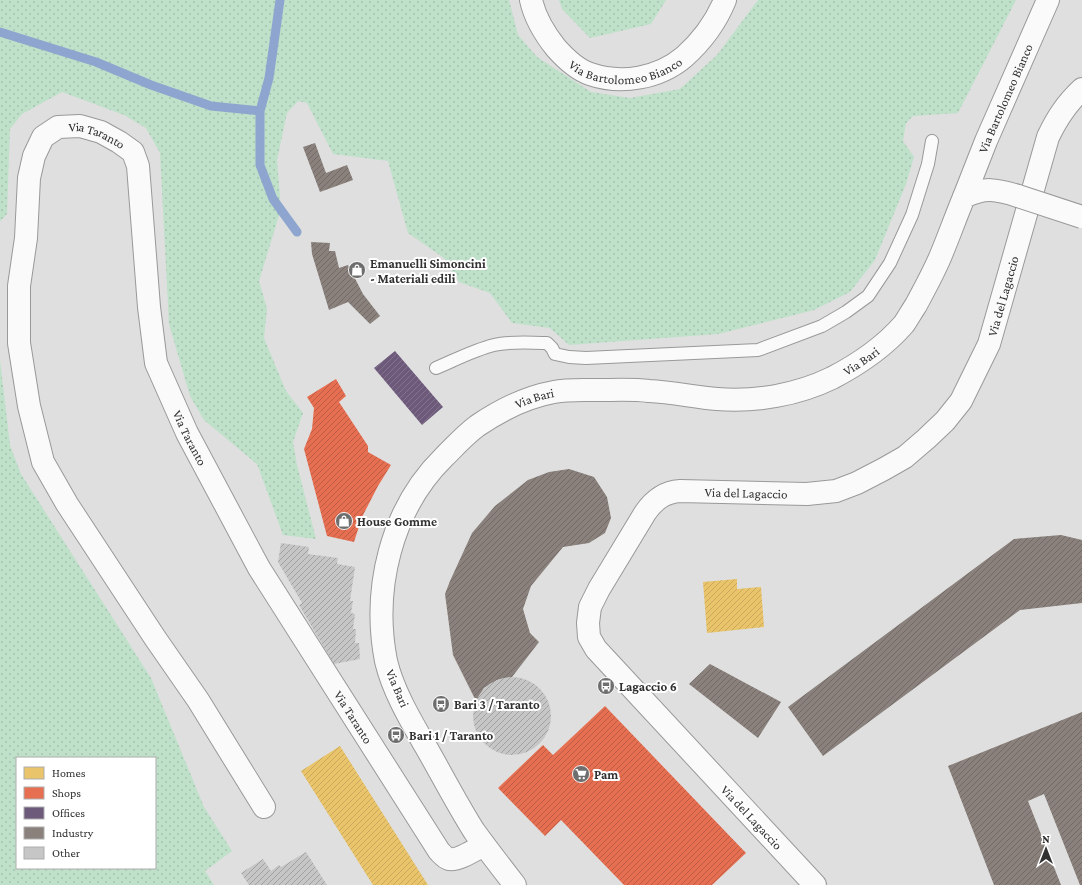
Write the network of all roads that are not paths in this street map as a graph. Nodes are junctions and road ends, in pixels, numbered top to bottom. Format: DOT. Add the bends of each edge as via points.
graph roads {
  1 [pos="531,0"];
  2 [pos="725,0"];
  3 [pos="1048,0"];
  4 [pos="1082,89"];
  5 [pos="932,141"];
  6 [pos="964,197"];
  7 [pos="1082,218"];
  8 [pos="436,368"];
  9 [pos="264,807"];
  10 [pos="484,845"];
  11 [pos="515,885"];
  12 [pos="814,885"];
  1 -- 2 [label="street, Via Bartolomeo Bianco" via="534,13 547,36 564,57 588,74 612,79 638,78 661,72 684,57 702,39"];
  3 -- 6 [label="street, Via Bartolomeo Bianco"];
  4 -- 12 [label="street, Via del Lagaccio" via="1058,117 1048,137 989,344 961,401 945,421 905,457 857,483 836,491 807,494 671,491 661,496 652,504 590,607 589,637 596,649"];
  5 -- 8 [label="lane" via="928,164 912,215 890,263 868,296 822,326 758,350 575,358 555,354 547,344 517,343 478,350"];
  6 -- 7 [label="street, bridge" via="984,189 1003,191"];
  6 -- 10 [label="street, Via Bari" via="931,278 906,321 875,351 835,376 799,390 748,399 718,399 649,390 580,390 530,398 475,428 422,482 397,528 386,570 382,617 387,662 393,683 419,735"];
  9 -- 10 [label="street, Via Taranto" via="198,700 67,504 43,462 29,406 19,343 19,286 26,238 29,178 34,156 43,137 58,127 80,126 101,132 133,152 138,166 148,308 156,363 187,433 259,568 439,851 450,859 458,858"];
  10 -- 11 [label="street, Via Bari"];
}
